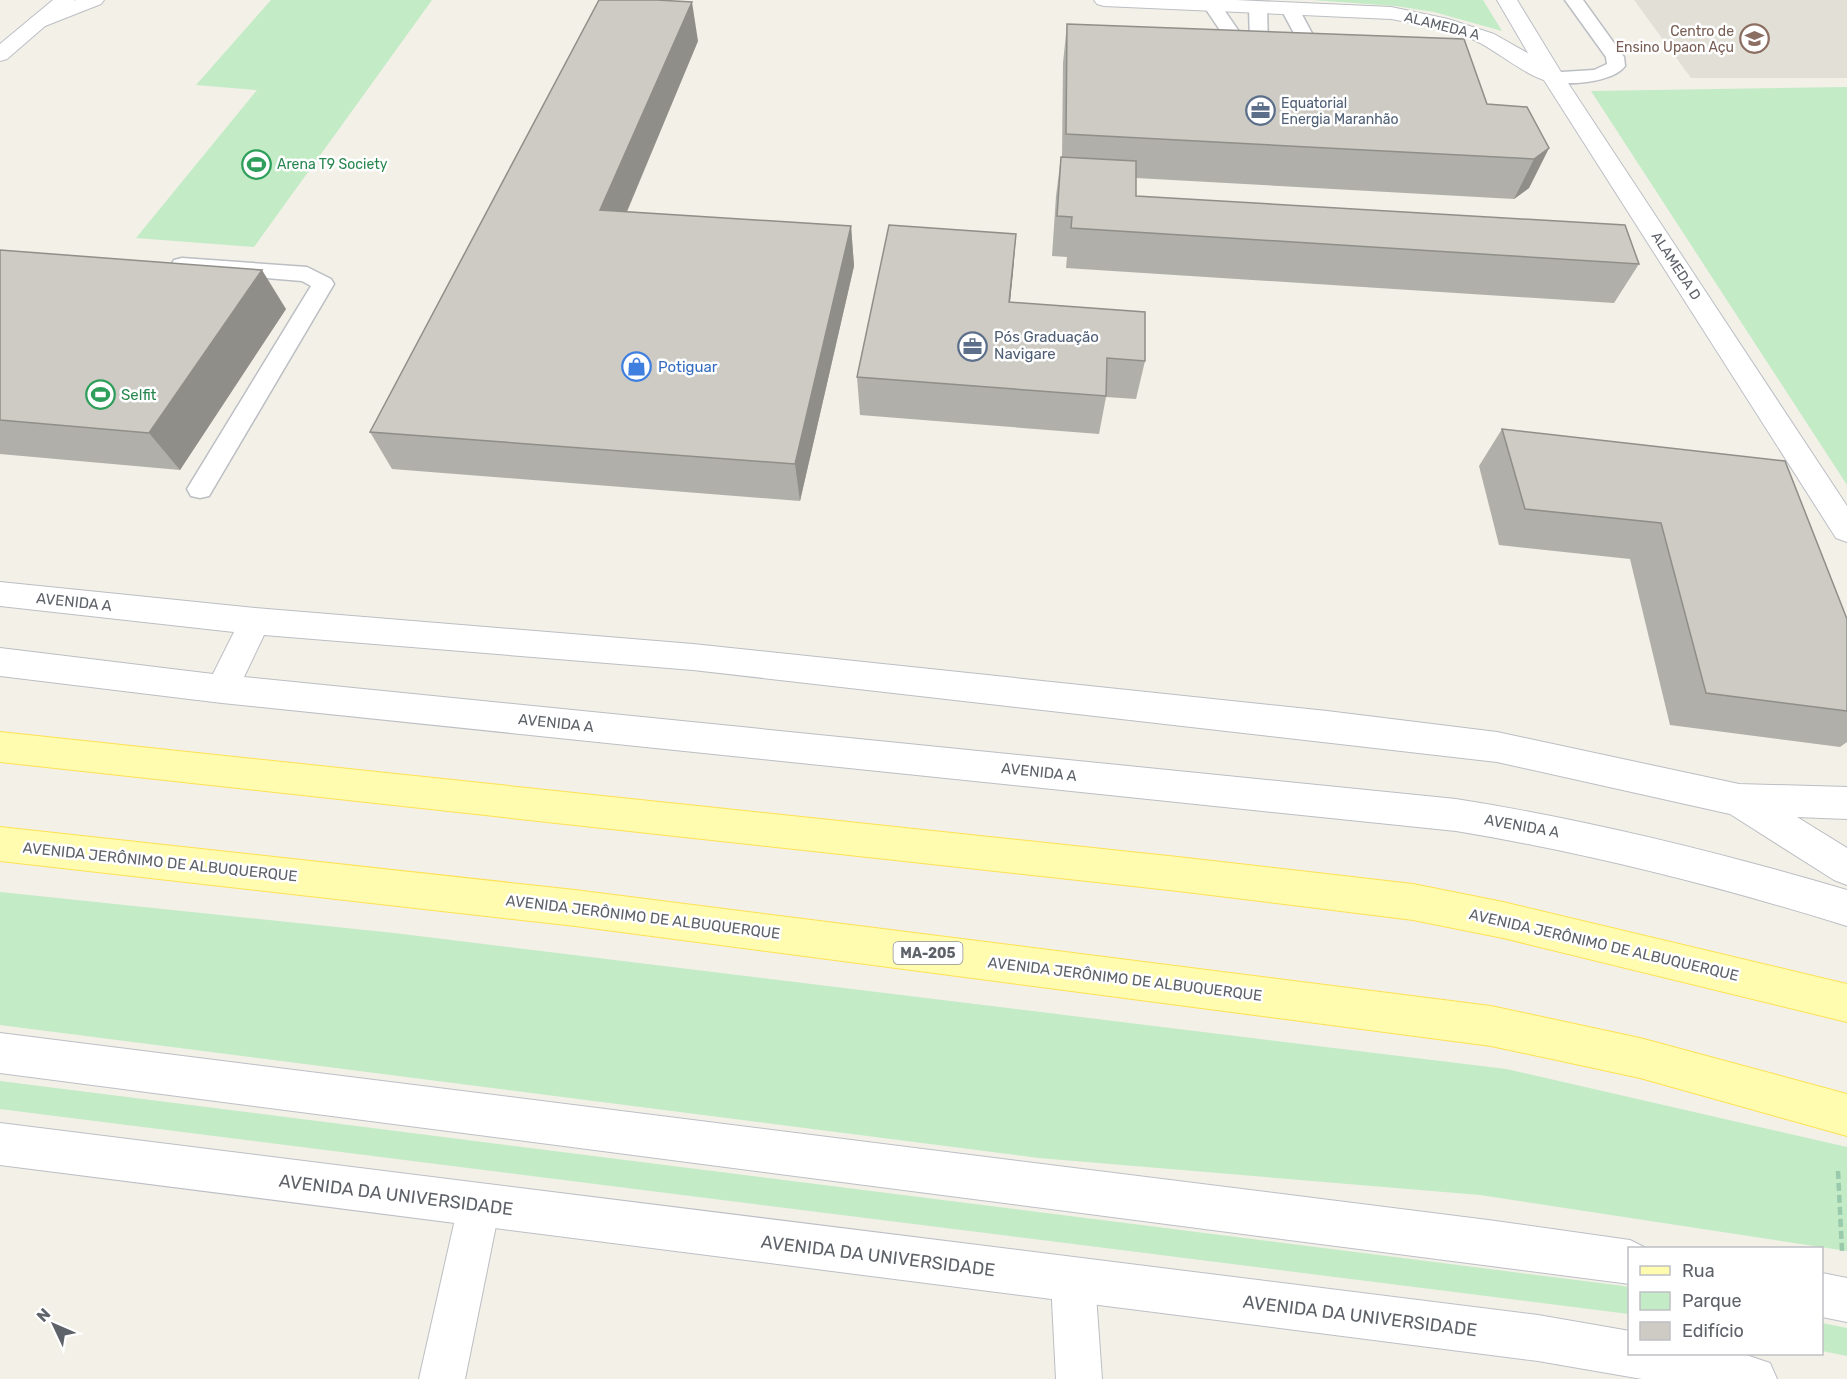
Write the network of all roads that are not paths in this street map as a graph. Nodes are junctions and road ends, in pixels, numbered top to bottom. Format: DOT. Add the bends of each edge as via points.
graph roads {
  1 [pos="64,0"];
  2 [pos="94,0"];
  3 [pos="1104,0"];
  4 [pos="1507,0"];
  5 [pos="1574,0"];
  6 [pos="1212,5"];
  7 [pos="1258,7"];
  8 [pos="1290,9"];
  9 [pos="38,22"];
  10 [pos="1313,52"];
  11 [pos="0,55"];
  12 [pos="1553,77"];
  13 [pos="164,264"];
  14 [pos="200,489"];
  15 [pos="1847,530"];
  16 [pos="0,594"];
  17 [pos="255,621"];
  18 [pos="0,662"];
  19 [pos="222,689"];
  20 [pos="0,747"];
  21 [pos="1739,800"];
  22 [pos="1847,802"];
  23 [pos="0,844"];
  24 [pos="1847,868"];
  25 [pos="1847,908"];
  26 [pos="1847,1003"];
  27 [pos="0,1053"];
  28 [pos="1847,1115"];
  29 [pos="0,1144"];
  30 [pos="479,1206"];
  31 [pos="1628,1262"];
  32 [pos="1073,1281"];
  33 [pos="1628,1354"];
  34 [pos="1636,1355"];
  35 [pos="442,1379"];
  36 [pos="1078,1379"];
  37 [pos="1754,1379"];
  1 -- 9 [label="street"];
  2 -- 9 [label="street"];
  3 -- 6 [label="street, ALAMEDA A"];
  4 -- 12 [label="street, ALAMEDA D"];
  5 -- 12 [label="lane" via="1615,57 1616,66 1598,75"];
  6 -- 7 [label="street, ALAMEDA A"];
  6 -- 7 [label="lane" via="1238,43 1229,51 1220,52 1250,53 1258,49"];
  7 -- 8 [label="street, ALAMEDA A"];
  8 -- 10 [label="lane"];
  8 -- 12 [label="street, ALAMEDA A" via="1391,14 1441,23 1488,38"];
  9 -- 11 [label="street"];
  12 -- 15 [label="street, ALAMEDA D"];
  13 -- 14 [label="lane" via="282,270 307,274 323,284"];
  16 -- 17 [label="street, AVENIDA A"];
  17 -- 19 [label="street"];
  17 -- 21 [label="street, AVENIDA A" via="693,657 1327,726 1497,747"];
  18 -- 19 [label="street, AVENIDA A"];
  19 -- 25 [label="street, AVENIDA A" via="1456,815 1537,827 1662,855"];
  20 -- 26 [label="main road, AVENIDA JERÔNIMO DE ALBUQUERQUE" via="1413,902"];
  21 -- 22 [label="street, AVENIDA A"];
  21 -- 24 [label="street, AVENIDA A"];
  23 -- 28 [label="main road, AVENIDA JERÔNIMO DE ALBUQUERQUE / MA-205" via="575,908 1491,1026 1640,1058"];
  27 -- 31 [label="street"];
  29 -- 30 [label="street, AVENIDA DA UNIVERSIDADE"];
  30 -- 32 [label="street, AVENIDA DA UNIVERSIDADE"];
  30 -- 35 [label="street"];
  32 -- 33 [label="street, AVENIDA DA UNIVERSIDADE" via="1538,1338"];
  32 -- 36 [label="street"];
  34 -- 37 [label="street, AVENIDA DA UNIVERSIDADE"];
}
